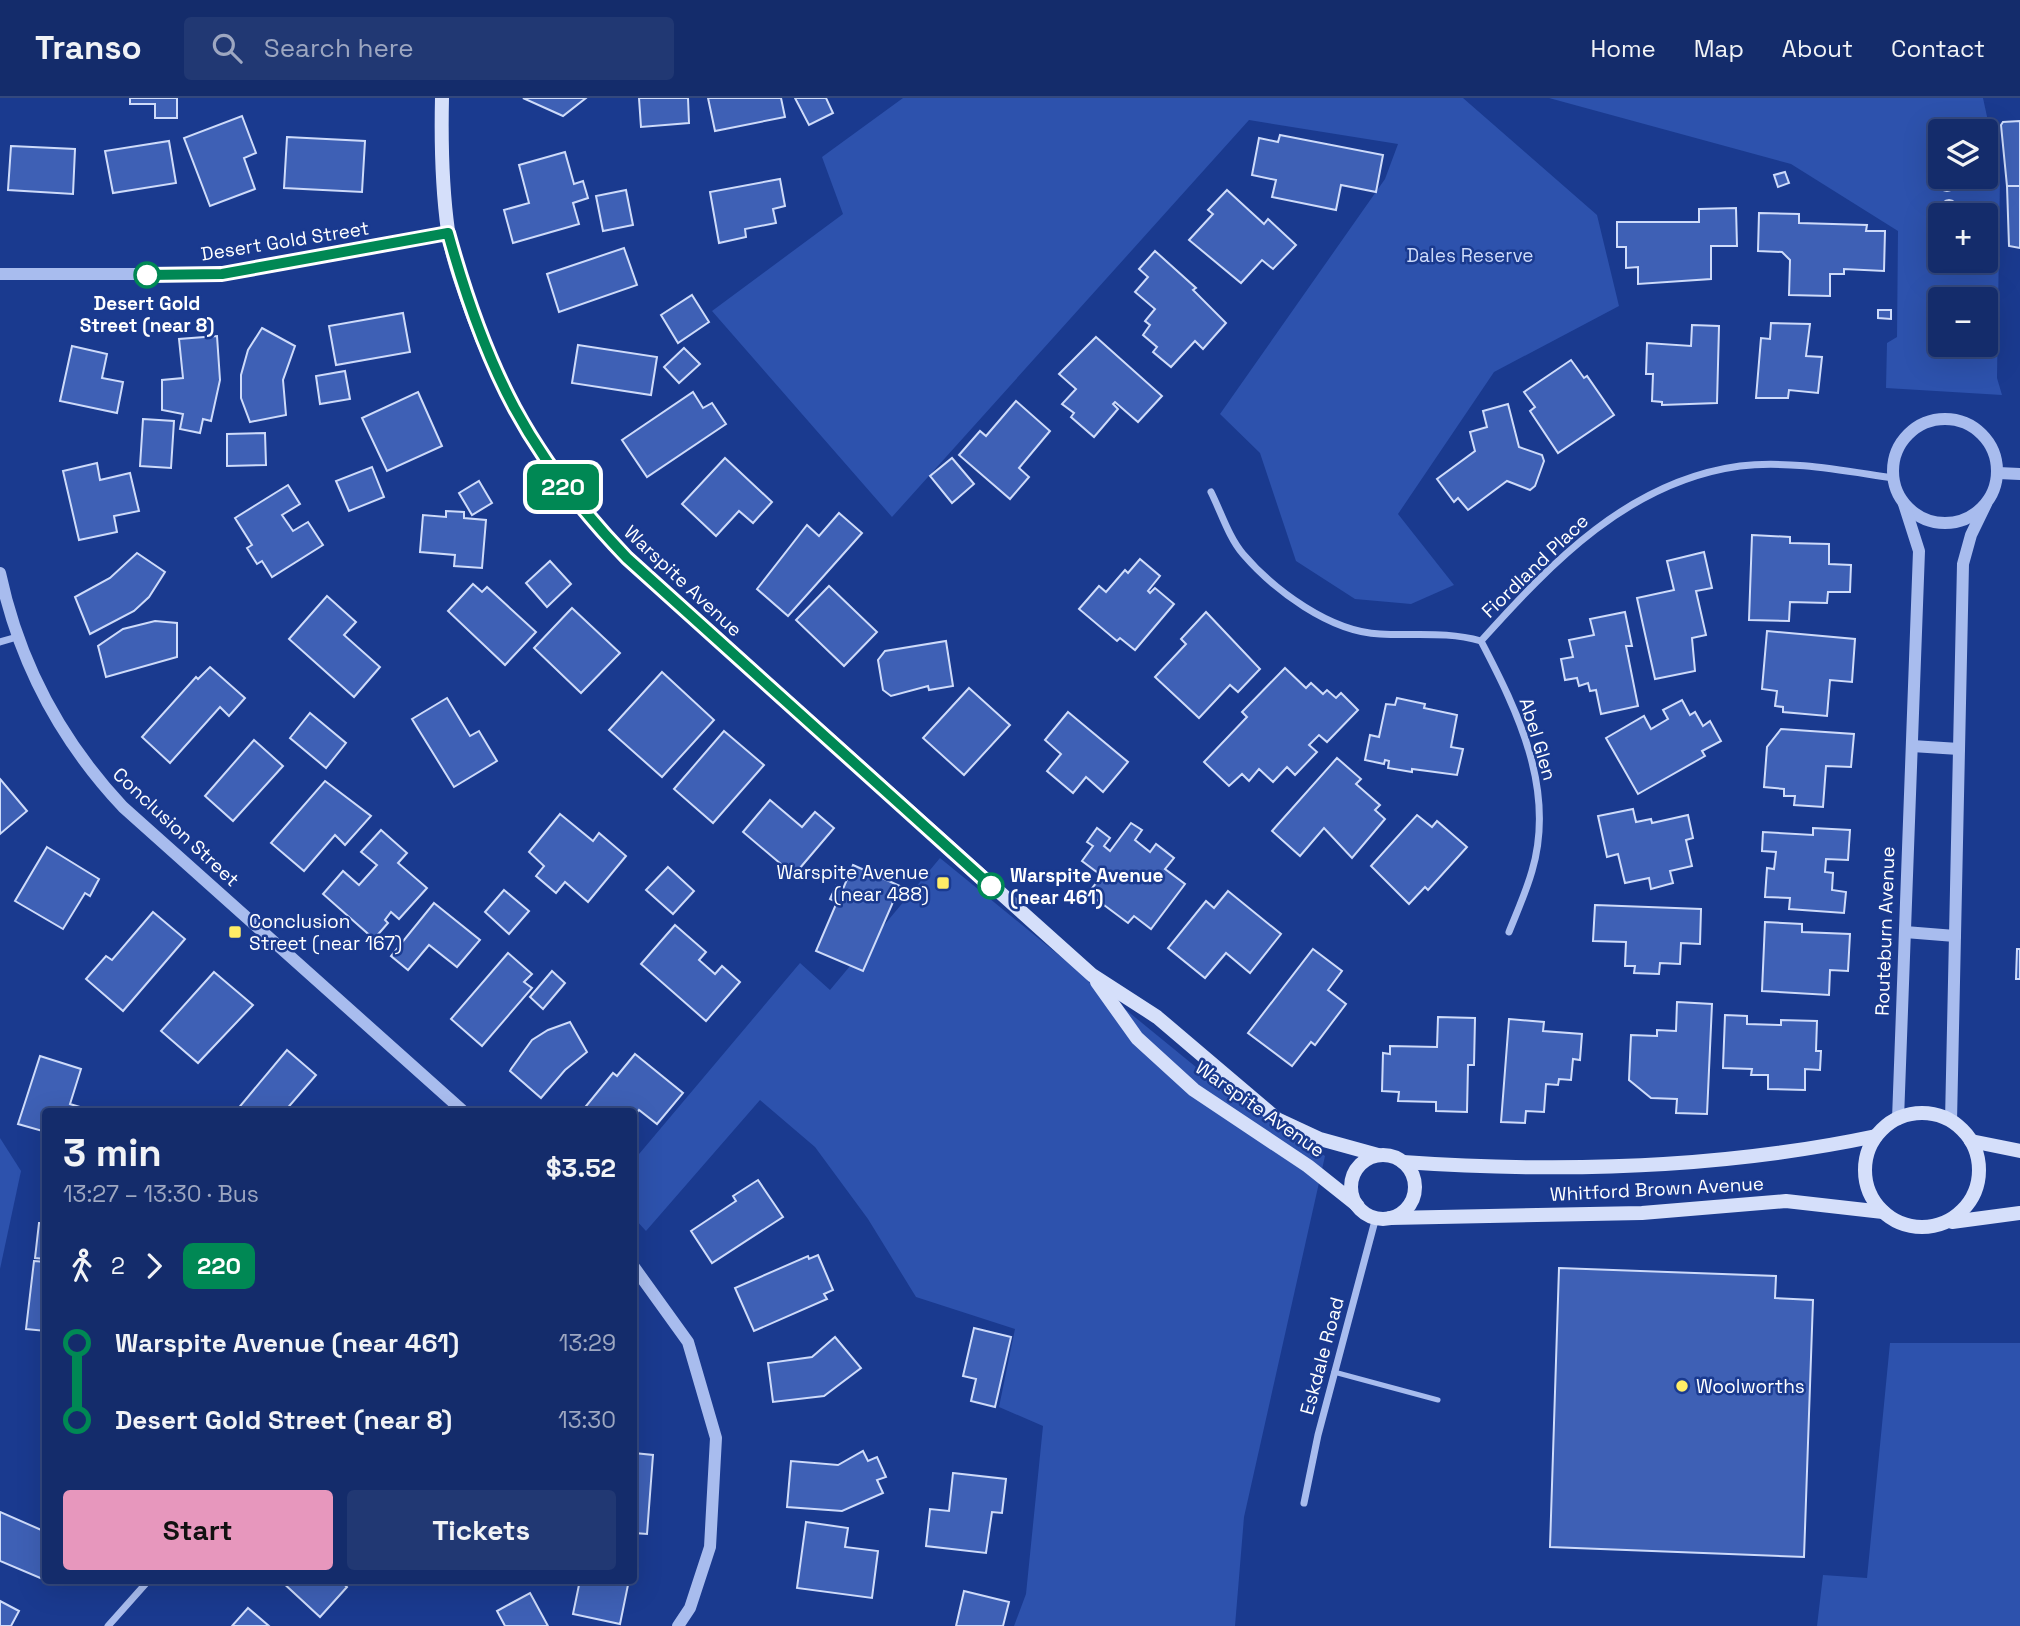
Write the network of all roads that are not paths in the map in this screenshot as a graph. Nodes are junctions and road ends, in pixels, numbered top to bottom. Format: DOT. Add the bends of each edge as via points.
graph roads {
  1 [pos="442,98"];
  2 [pos="448,233"];
  3 [pos="0,274"];
  4 [pos="1998,473"];
  5 [pos="2020,474"];
  6 [pos="1893,478"];
  7 [pos="1211,492"];
  8 [pos="1904,504"];
  9 [pos="1986,504"];
  10 [pos="0,573"];
  11 [pos="18,638"];
  12 [pos="1481,641"];
  13 [pos="0,642"];
  14 [pos="1912,746"];
  15 [pos="1959,749"];
  16 [pos="1509,932"];
  17 [pos="1905,932"];
  18 [pos="1955,936"];
  19 [pos="1092,975"];
  20 [pos="460,1108"];
  21 [pos="1898,1119"];
  22 [pos="1951,1121"];
  23 [pos="1876,1136"];
  24 [pos="1971,1141"];
  25 [pos="2020,1151"];
  26 [pos="1378,1155"];
  27 [pos="1403,1162"];
  28 [pos="1357,1205"];
  29 [pos="1883,1212"];
  30 [pos="2020,1213"];
  31 [pos="1383,1218"];
  32 [pos="1946,1222"];
  33 [pos="637,1271"];
  34 [pos="1334,1372"];
  35 [pos="1438,1400"];
  36 [pos="1304,1503"];
  37 [pos="145,1584"];
  38 [pos="108,1626"];
  39 [pos="678,1626"];
  1 -- 2 [label="main road, Warspite Avenue"];
  2 -- 3 [label="street, Desert Gold Street" via="222,274"];
  2 -- 19 [label="main road, Warspite Avenue" via="474,317 508,400 538,452 589,518 637,567"];
  4 -- 5 [label="street"];
  4 -- 6 [label="street" via="1993,447 1985,436 1950,418 1923,422 1912,430 1896,452"];
  4 -- 9 [label="street"];
  6 -- 8 [label="street, Routeburn Avenue"];
  6 -- 12 [label="street, Fiordland Place" via="1817,467 1740,466 1677,482 1645,495 1604,521 1532,586"];
  7 -- 12 [label="street, Fiordland Place" via="1241,552 1281,592 1328,620 1377,634 1443,633"];
  8 -- 9 [label="street" via="1919,516 1945,523 1972,516"];
  8 -- 14 [label="street, Routeburn Avenue" via="1919,551"];
  9 -- 15 [label="street" via="1963,564"];
  10 -- 11 [label="street, Conclusion Street"];
  11 -- 13 [label="street"];
  11 -- 20 [label="street, Conclusion Street" via="41,692 71,744 115,800"];
  12 -- 16 [label="street, Abel Glen" via="1516,709 1538,785 1533,870"];
  14 -- 15 [label="street"];
  14 -- 17 [label="street, Routeburn Avenue"];
  15 -- 18 [label="street"];
  17 -- 18 [label="street"];
  17 -- 21 [label="street, Routeburn Avenue"];
  18 -- 22 [label="street"];
  19 -- 26 [label="main road, Warspite Avenue" via="1157,1017 1277,1119 1320,1139"];
  19 -- 28 [label="main road, Warspite Avenue" via="1137,1038 1194,1090 1308,1166"];
  21 -- 22 [label="main road" via="1925,1113"];
  21 -- 23 [label="main road"];
  22 -- 24 [label="main road"];
  23 -- 27 [label="main road, Whitford Brown Avenue" via="1627,1169"];
  23 -- 29 [label="main road" via="1865,1170 1872,1197"];
  24 -- 25 [label="main road"];
  24 -- 32 [label="main road" via="1980,1169 1977,1188 1962,1212"];
  26 -- 27 [label="main road"];
  26 -- 28 [label="main road" via="1362,1162 1352,1177"];
  27 -- 31 [label="main road" via="1413,1178 1413,1197 1402,1212"];
  28 -- 31 [label="main road"];
  29 -- 31 [label="main road, Whitford Brown Avenue" via="1786,1201 1642,1213"];
  29 -- 32 [label="main road" via="1908,1226 1927,1228"];
  30 -- 32 [label="main road"];
  31 -- 34 [label="street, Eskdale Road"];
  33 -- 39 [label="street" via="688,1342 716,1438 710,1547 690,1608"];
  34 -- 35 [label="lane"];
  34 -- 36 [label="street, Eskdale Road"];
  37 -- 38 [label="street"];
}
